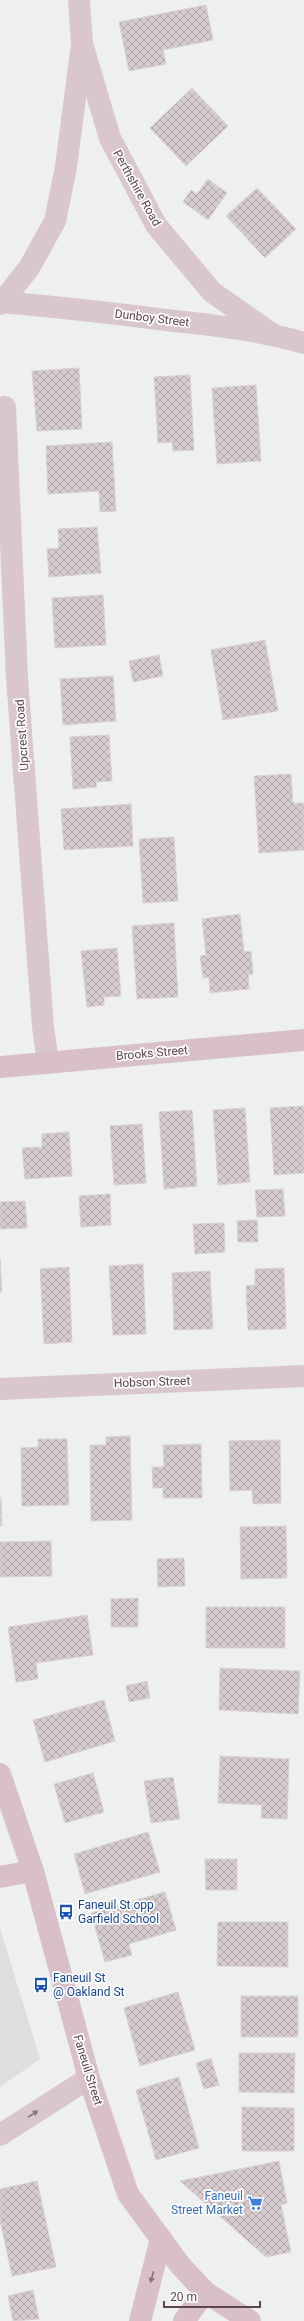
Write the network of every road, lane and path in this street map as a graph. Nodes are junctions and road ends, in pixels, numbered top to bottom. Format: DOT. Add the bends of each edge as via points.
graph roads {
  1 [pos="79,0"];
  2 [pos="82,44"];
  3 [pos="1,303"];
  4 [pos="272,334"];
  5 [pos="304,343"];
  6 [pos="5,407"];
  7 [pos="304,1040"];
  8 [pos="48,1062"];
  9 [pos="0,1067"];
  10 [pos="304,1376"];
  11 [pos="0,1389"];
  12 [pos="0,1774"];
  13 [pos="33,1872"];
  14 [pos="0,1877"];
  15 [pos="89,2078"];
  16 [pos="0,2135"];
  17 [pos="161,2239"];
  18 [pos="205,2292"];
  19 [pos="140,2321"];
  20 [pos="184,2321"];
  21 [pos="250,2321"];
  1 -- 2 [label="street, Perthshire Road"];
  2 -- 3 [label="street, Perthshire Road" via="66,167 55,220 29,268"];
  2 -- 4 [label="street, Perthshire Road" via="110,138 156,225 212,292"];
  3 -- 4 [label="street, Dunboy Street"];
  4 -- 5 [label="street, Dunboy Street"];
  6 -- 8 [label="street, Upcrest Road" via="18,686 43,1027"];
  7 -- 8 [label="street, Brooks Street"];
  8 -- 9 [label="street, Brooks Street"];
  10 -- 11 [label="street, Hobson Street"];
  12 -- 13 [label="street, Faneuil Street"];
  13 -- 14 [label="street"];
  13 -- 15 [label="street, Faneuil Street"];
  16 -- 15 [label="street, one-way"];
  15 -- 17 [label="street, Faneuil Street" via="128,2194"];
  17 -- 18 [label="street, Faneuil Street"];
  17 -- 19 [label="street, one-way"];
  18 -- 20 [label="street"];
  18 -- 21 [label="street, Faneuil Street"];
}
